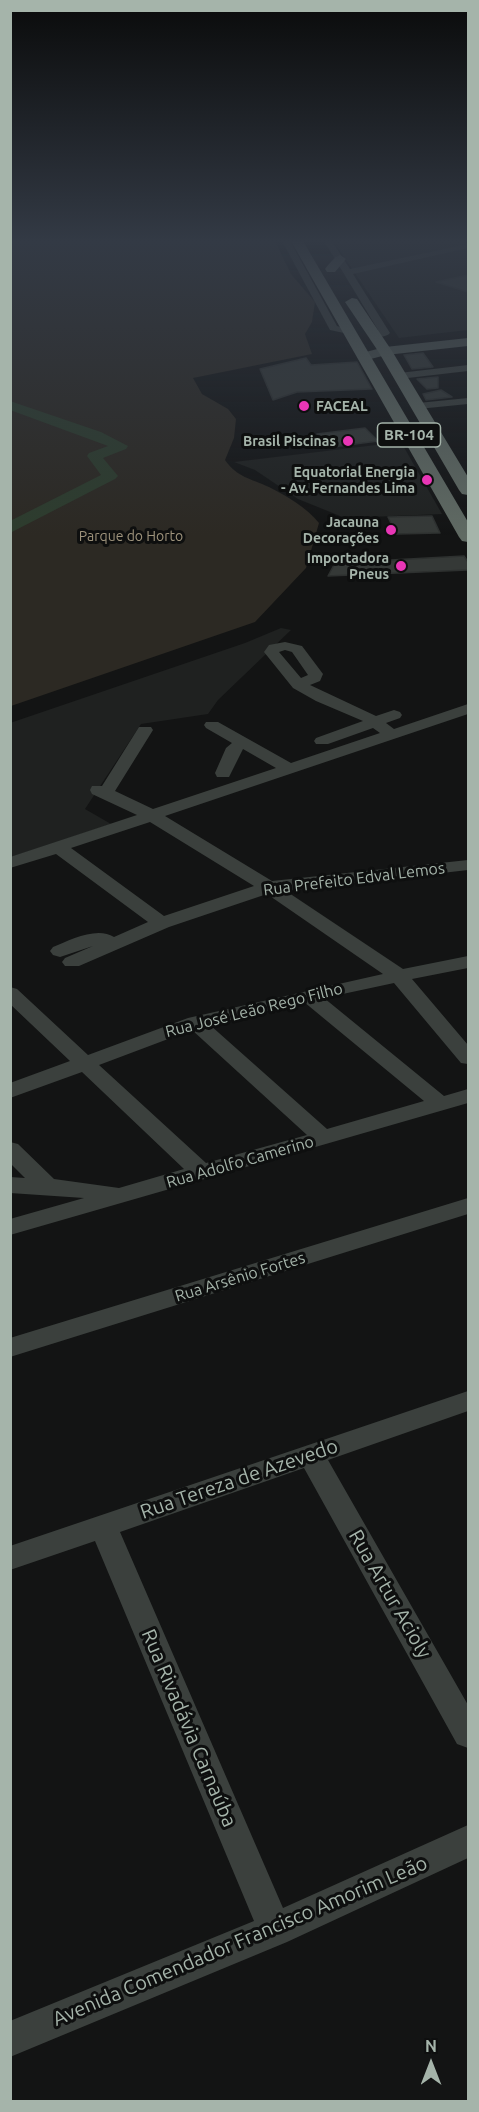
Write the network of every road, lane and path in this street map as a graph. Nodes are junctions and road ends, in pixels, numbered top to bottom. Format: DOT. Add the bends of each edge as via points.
graph roads {
  1 [pos="354,340"];
  2 [pos="381,340"];
  3 [pos="468,342"];
  4 [pos="385,351"];
  5 [pos="363,357"];
  6 [pos="468,368"];
  7 [pos="399,376"];
  8 [pos="468,401"];
  9 [pos="418,406"];
  10 [pos="468,490"];
  11 [pos="468,537"];
  12 [pos="298,685"];
  13 [pos="468,709"];
  14 [pos="393,715"];
  15 [pos="375,722"];
  16 [pos="212,725"];
  17 [pos="145,729"];
  18 [pos="390,733"];
  19 [pos="322,741"];
  20 [pos="243,742"];
  21 [pos="288,768"];
  22 [pos="223,773"];
  23 [pos="151,815"];
  24 [pos="58,848"];
  25 [pos="10,863"];
  26 [pos="468,865"];
  27 [pos="269,887"];
  28 [pos="162,923"];
  29 [pos="66,957"];
  30 [pos="468,962"];
  31 [pos="398,975"];
  32 [pos="10,993"];
  33 [pos="308,995"];
  34 [pos="195,1022"];
  35 [pos="468,1058"];
  36 [pos="85,1062"];
  37 [pos="10,1091"];
  38 [pos="468,1096"];
  39 [pos="441,1104"];
  40 [pos="324,1138"];
  41 [pos="10,1149"];
  42 [pos="202,1173"];
  43 [pos="10,1185"];
  44 [pos="45,1186"];
  45 [pos="123,1195"];
  46 [pos="468,1206"];
  47 [pos="62,1212"];
  48 [pos="10,1227"];
  49 [pos="10,1348"];
  50 [pos="468,1401"];
  51 [pos="310,1454"];
  52 [pos="103,1526"];
  53 [pos="10,1558"];
  54 [pos="468,1734"];
  55 [pos="468,1841"];
  56 [pos="275,1930"];
  57 [pos="10,2039"];
  1 -- 5 [label="highway, BR-104"];
  2 -- 4 [label="highway, BR-104"];
  3 -- 4 [label="main road"];
  4 -- 5 [label="main road"];
  4 -- 7 [label="highway, BR-104"];
  5 -- 11 [label="highway, BR-104"];
  6 -- 7 [label="street"];
  7 -- 9 [label="highway, BR-104"];
  8 -- 9 [label="street"];
  9 -- 10 [label="highway, BR-104"];
  12 -- 12 [label="street" via="271,652 274,648 297,649 316,676"];
  12 -- 15 [label="street"];
  13 -- 18 [label="street"];
  14 -- 15 [label="street"];
  15 -- 18 [label="street"];
  15 -- 19 [label="street"];
  16 -- 20 [label="street"];
  17 -- 23 [label="street" via="102,791"];
  18 -- 21 [label="street"];
  20 -- 21 [label="street"];
  20 -- 22 [label="street" via="234,748"];
  21 -- 23 [label="street"];
  23 -- 24 [label="street"];
  23 -- 27 [label="street"];
  24 -- 25 [label="street"];
  24 -- 28 [label="street"];
  26 -- 27 [label="street, Rua Prefeito Edval Lemos"];
  27 -- 28 [label="street, Rua Prefeito Edval Lemos"];
  27 -- 31 [label="street"];
  28 -- 29 [label="street, Rua Prefeito Edval Lemos" via="122,941 91,939"];
  30 -- 31 [label="street, Rua José Leão Rego Filho"];
  31 -- 33 [label="street, Rua José Leão Rego Filho"];
  31 -- 35 [label="street"];
  32 -- 36 [label="street"];
  33 -- 34 [label="street, Rua José Leão Rego Filho"];
  33 -- 39 [label="street"];
  34 -- 36 [label="street, Rua José Leão Rego Filho"];
  34 -- 40 [label="street"];
  36 -- 37 [label="street, Rua José Leão Rego Filho"];
  36 -- 42 [label="street"];
  38 -- 39 [label="street, Rua Adolfo Camerino"];
  39 -- 40 [label="street, Rua Adolfo Camerino"];
  40 -- 42 [label="street, Rua Adolfo Camerino"];
  41 -- 44 [label="street"];
  42 -- 45 [label="street, Rua Adolfo Camerino"];
  43 -- 44 [label="street"];
  44 -- 45 [label="street"];
  44 -- 47 [label="street" via="62,1201"];
  45 -- 47 [label="street, Rua Adolfo Camerino"];
  46 -- 49 [label="street, Rua Arsênio Fortes"];
  47 -- 48 [label="street, Rua Adolfo Camerino"];
  50 -- 51 [label="street, Rua Tereza de Azevedo"];
  51 -- 52 [label="street, Rua Tereza de Azevedo"];
  51 -- 54 [label="street, Rua Artur Acioly"];
  52 -- 53 [label="street, Rua Tereza de Azevedo"];
  52 -- 56 [label="street, Rua Rivadávia Carnaúba"];
  55 -- 56 [label="street, Avenida Comendador Francisco Amorim Leão"];
  56 -- 57 [label="street, Avenida Comendador Francisco Amorim Leão"];
}
